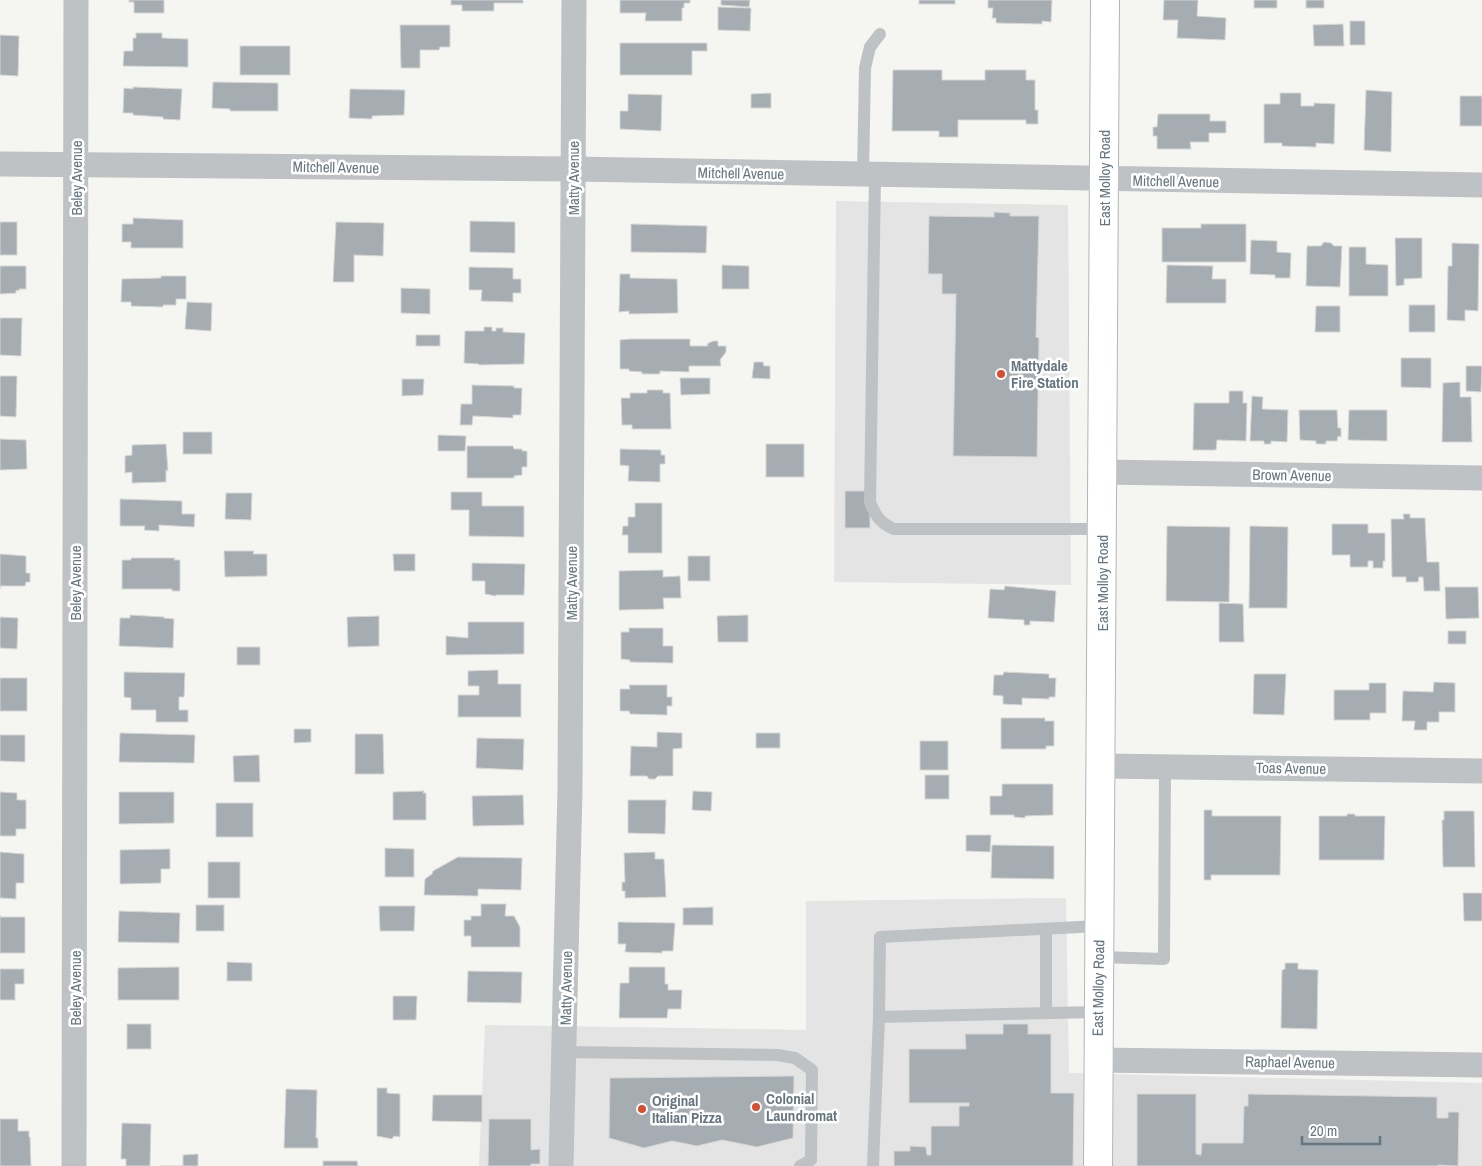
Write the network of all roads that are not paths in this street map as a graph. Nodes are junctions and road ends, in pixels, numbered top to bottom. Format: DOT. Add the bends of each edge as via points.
graph roads {
  1 [pos="76,0"];
  2 [pos="574,0"];
  3 [pos="1105,0"];
  4 [pos="880,34"];
  5 [pos="0,164"];
  6 [pos="76,165"];
  7 [pos="572,169"];
  8 [pos="869,175"];
  9 [pos="1104,180"];
  10 [pos="1482,185"];
  11 [pos="1102,472"];
  12 [pos="1482,478"];
  13 [pos="1102,529"];
  14 [pos="1100,766"];
  15 [pos="1166,767"];
  16 [pos="1482,771"];
  17 [pos="1099,926"];
  18 [pos="1046,929"];
  19 [pos="1099,957"];
  20 [pos="1098,1012"];
  21 [pos="1046,1013"];
  22 [pos="879,1017"];
  23 [pos="564,1052"];
  24 [pos="1097,1060"];
  25 [pos="1482,1065"];
  26 [pos="74,1166"];
  27 [pos="562,1166"];
  28 [pos="800,1166"];
  29 [pos="873,1166"];
  30 [pos="1098,1166"];
  1 -- 6 [label="street, Beley Avenue"];
  2 -- 7 [label="street, Matty Avenue"];
  3 -- 9 [label="street, East Molloy Road"];
  4 -- 8 [label="lane" via="870,47 865,68"];
  5 -- 6 [label="street, Mitchell Avenue"];
  6 -- 7 [label="street, Mitchell Avenue"];
  6 -- 26 [label="street, Beley Avenue"];
  7 -- 8 [label="street, Mitchell Avenue"];
  7 -- 23 [label="street, Matty Avenue" via="570,789"];
  8 -- 9 [label="street, Mitchell Avenue"];
  8 -- 13 [label="lane" via="870,502 876,517 894,528"];
  9 -- 10 [label="street, Mitchell Avenue"];
  9 -- 11 [label="street, East Molloy Road"];
  11 -- 12 [label="street, Brown Avenue"];
  11 -- 13 [label="street, East Molloy Road"];
  13 -- 14 [label="street, East Molloy Road"];
  14 -- 15 [label="street, Toas Avenue"];
  14 -- 17 [label="street, East Molloy Road"];
  15 -- 16 [label="street, Toas Avenue"];
  15 -- 19 [label="lane" via="1164,959"];
  17 -- 18 [label="lane"];
  17 -- 19 [label="street, East Molloy Road"];
  18 -- 21 [label="lane"];
  18 -- 22 [label="lane" via="880,937"];
  19 -- 20 [label="street, East Molloy Road"];
  20 -- 21 [label="lane"];
  20 -- 24 [label="street, East Molloy Road"];
  21 -- 22 [label="lane"];
  22 -- 29 [label="lane"];
  23 -- 27 [label="street, Matty Avenue"];
  23 -- 28 [label="lane" via="777,1055 795,1058 812,1070 811,1160"];
  24 -- 25 [label="street, Raphael Avenue"];
  24 -- 30 [label="street, East Molloy Road"];
}
